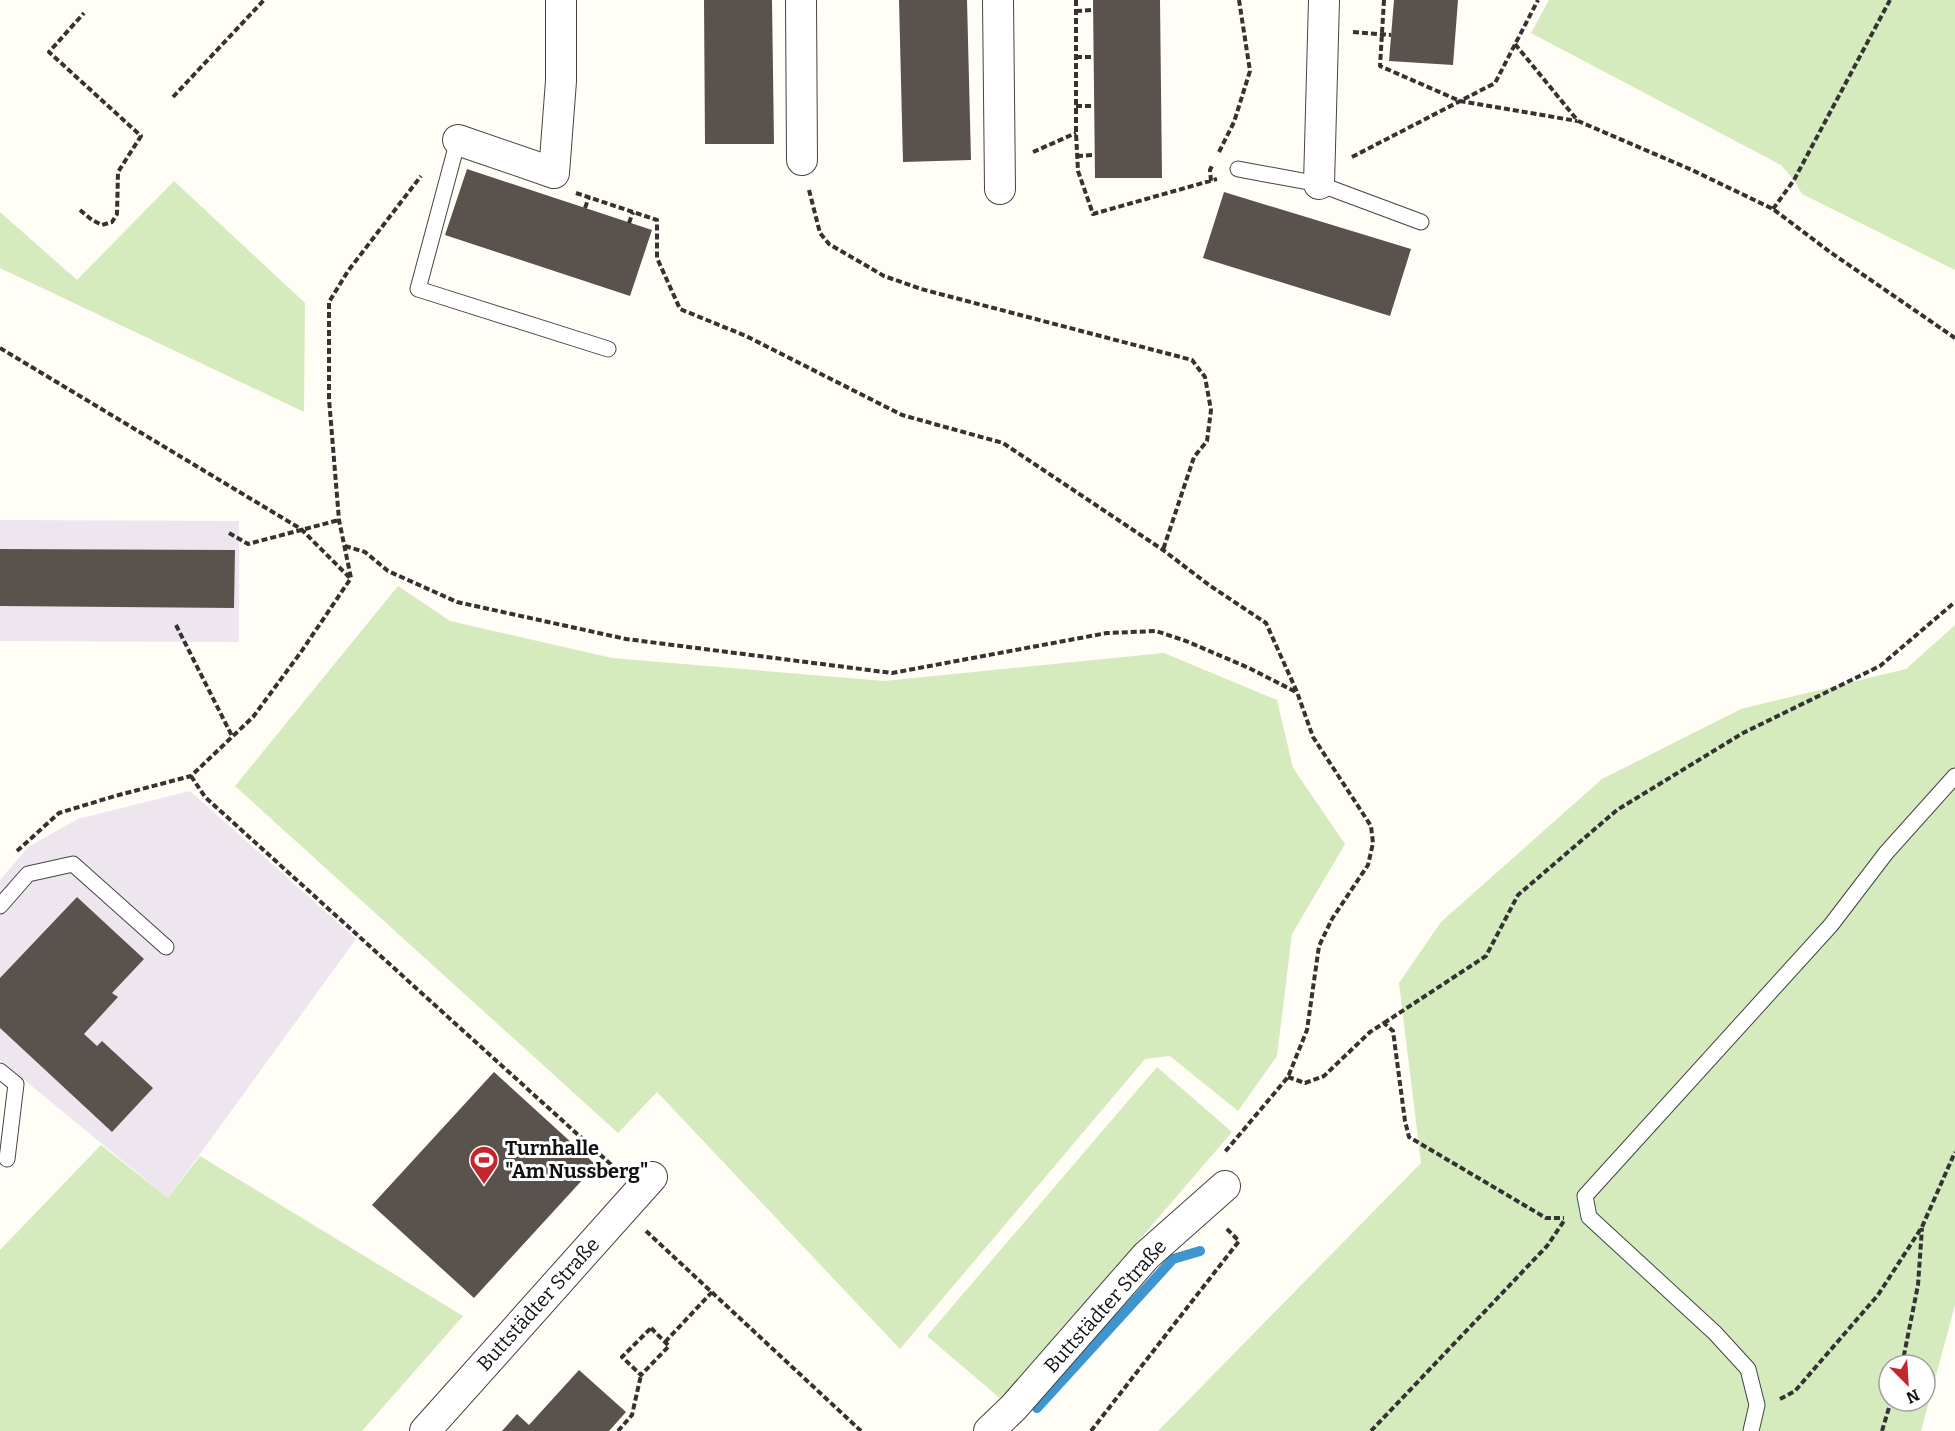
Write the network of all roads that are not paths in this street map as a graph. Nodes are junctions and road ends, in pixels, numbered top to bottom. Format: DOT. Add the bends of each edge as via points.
graph roads {
  1 [pos="561,0"];
  2 [pos="801,0"];
  3 [pos="998,0"];
  4 [pos="1324,0"];
  5 [pos="457,146"];
  6 [pos="802,160"];
  7 [pos="1238,169"];
  8 [pos="1318,172"];
  9 [pos="1000,177"];
  10 [pos="1421,222"];
  11 [pos="608,349"];
  12 [pos="1955,776"];
  13 [pos="0,906"];
  14 [pos="166,948"];
  15 [pos="0,1071"];
  16 [pos="7,1159"];
  17 [pos="1225,1186"];
  18 [pos="638,1192"];
  19 [pos="425,1431"];
  20 [pos="989,1431"];
  21 [pos="1751,1431"];
  1 -- 5 [label="street" via="561,81 554,173"];
  2 -- 6 [label="street"];
  3 -- 9 [label="street"];
  4 -- 8 [label="street"];
  5 -- 11 [label="lane" via="418,289"];
  7 -- 8 [label="lane"];
  8 -- 10 [label="lane"];
  12 -- 21 [label="lane" via="1886,854 1831,925 1585,1196 1589,1217 1748,1369 1757,1405"];
  13 -- 14 [label="lane" via="28,874 73,864"];
  15 -- 16 [label="lane" via="16,1084"];
  17 -- 20 [label="street, Buttstädter Straße" via="1146,1256"];
  18 -- 19 [label="street, Buttstädter Straße"];
}
